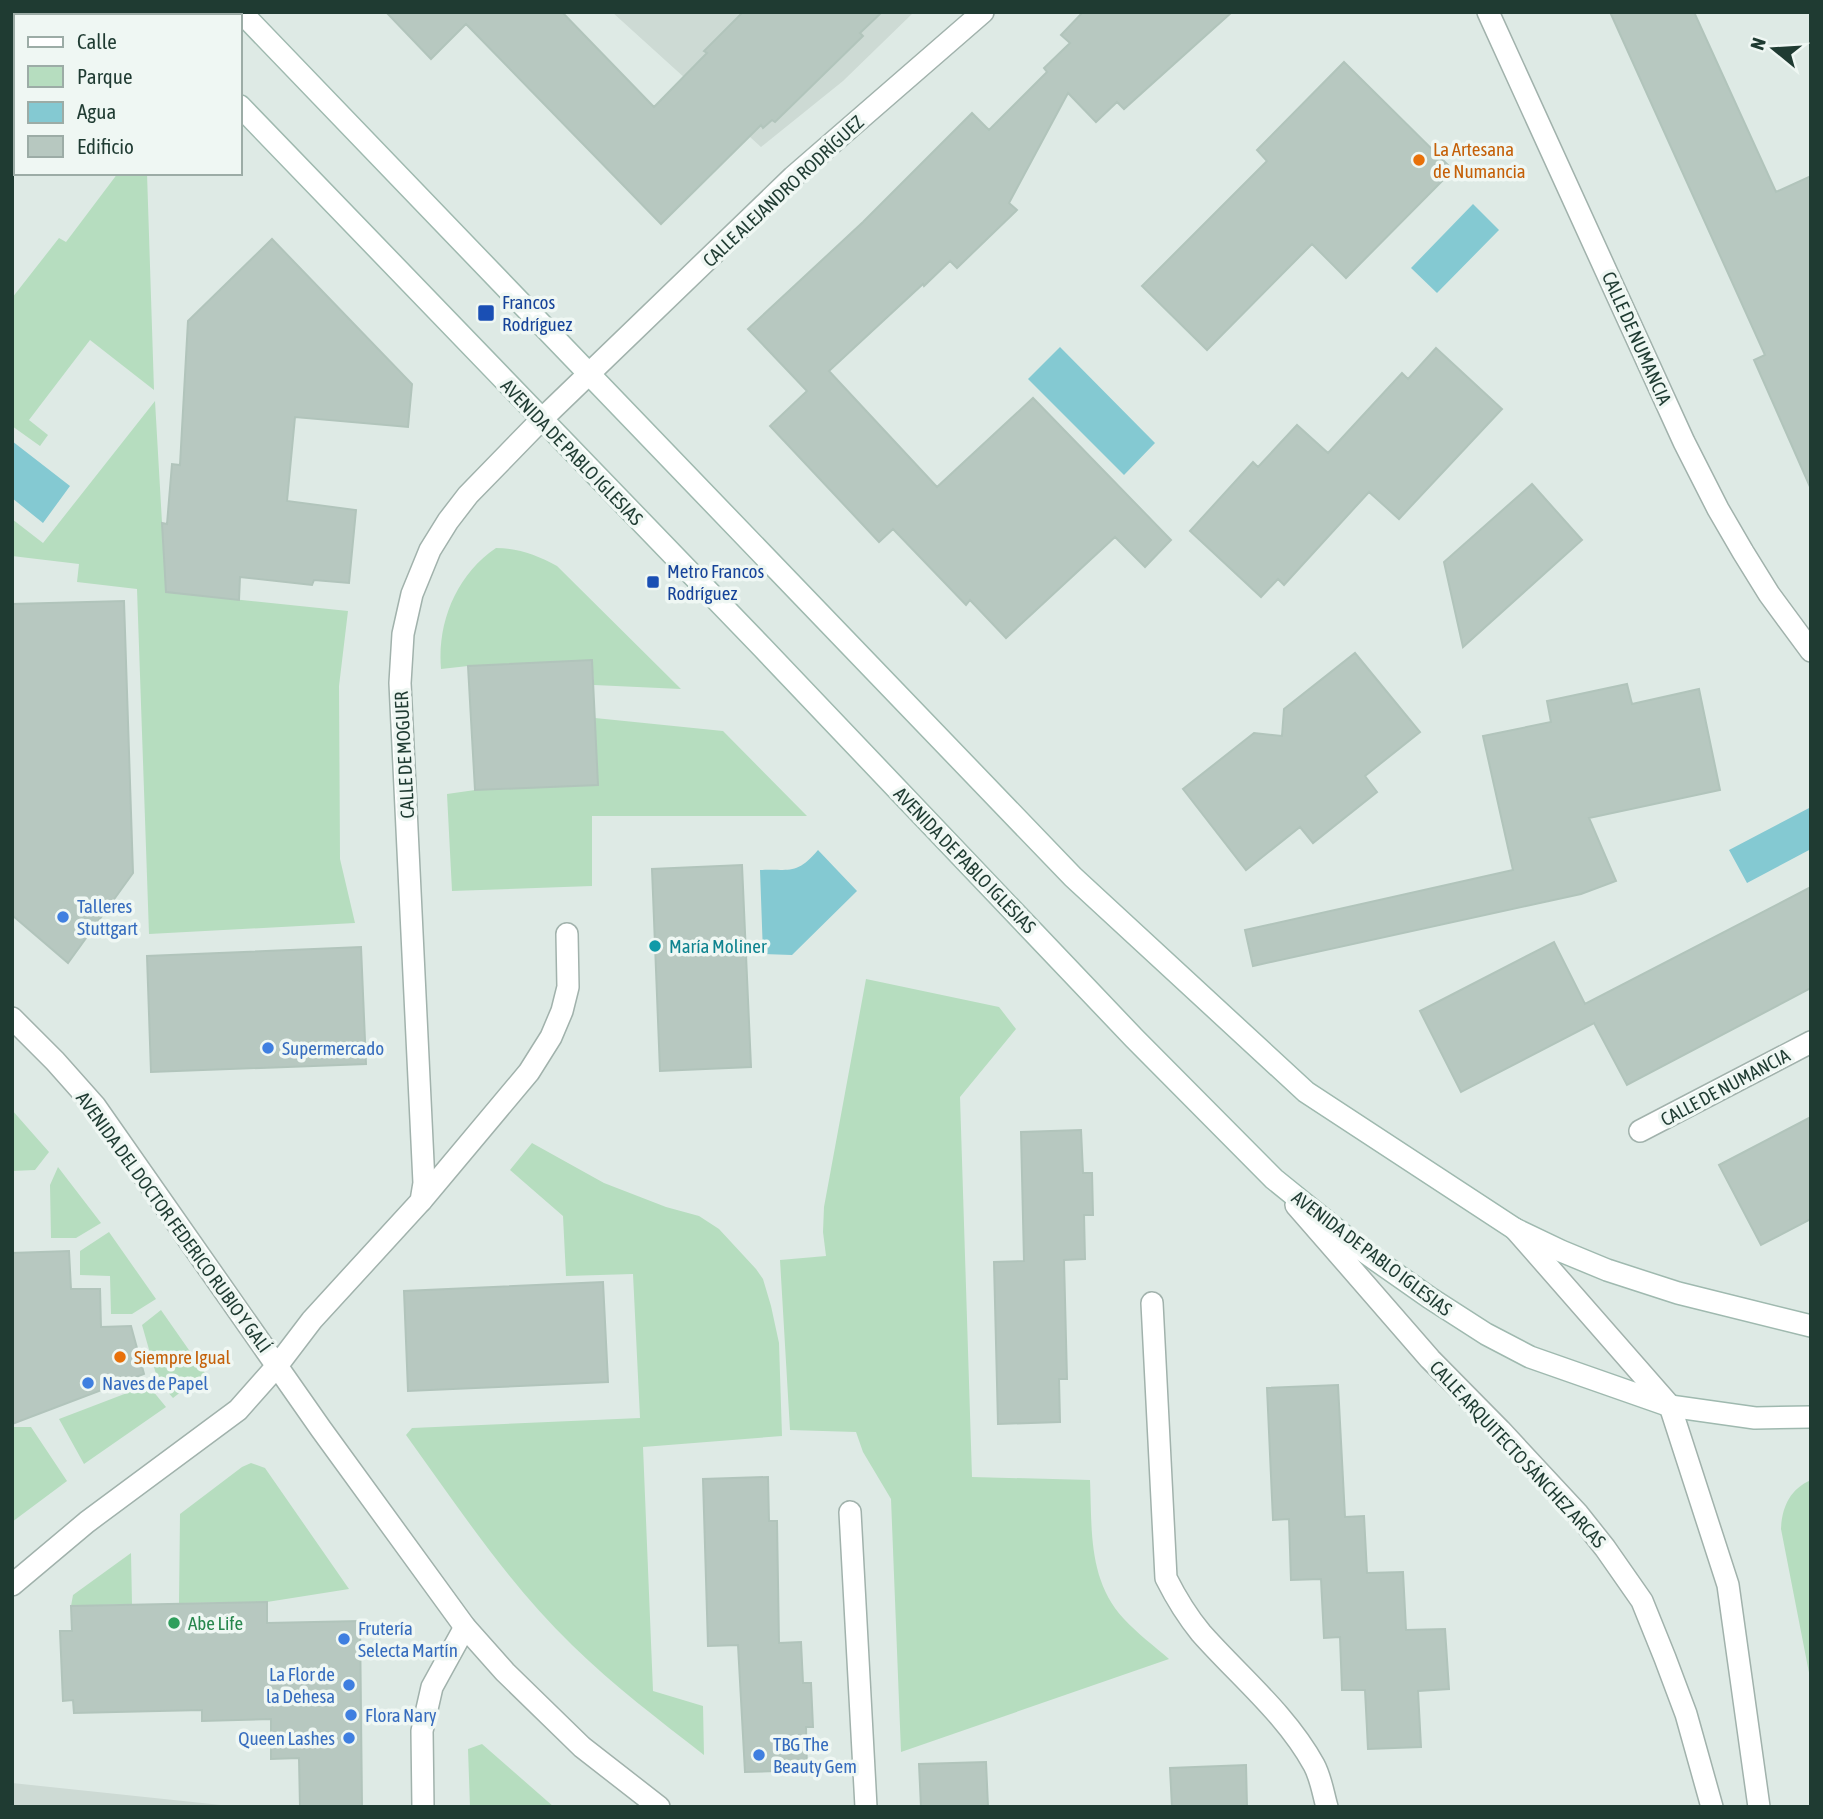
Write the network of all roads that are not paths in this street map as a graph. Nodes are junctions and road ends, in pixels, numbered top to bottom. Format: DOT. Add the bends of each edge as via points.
graph roads {
  1 [pos="241,12"];
  2 [pos="983,12"];
  3 [pos="1488,12"];
  4 [pos="242,108"];
  5 [pos="588,374"];
  6 [pos="541,420"];
  7 [pos="1811,651"];
  8 [pos="567,934"];
  9 [pos="12,1018"];
  10 [pos="1811,1042"];
  11 [pos="1640,1131"];
  12 [pos="1275,1179"];
  13 [pos="421,1201"];
  14 [pos="1515,1229"];
  15 [pos="1152,1304"];
  16 [pos="1811,1326"];
  17 [pos="278,1366"];
  18 [pos="1670,1405"];
  19 [pos="1811,1417"];
  20 [pos="850,1511"];
  21 [pos="12,1585"];
  22 [pos="465,1627"];
  23 [pos="423,1807"];
  24 [pos="659,1807"];
  25 [pos="866,1807"];
  26 [pos="1327,1807"];
  27 [pos="1712,1807"];
  28 [pos="1759,1807"];
  1 -- 5 [label="street"];
  2 -- 5 [label="street, CALLE ALEJANDRO RODRÍGUEZ" via="793,177"];
  3 -- 7 [label="street, CALLE DE NUMANCIA" via="1684,442 1769,594"];
  4 -- 6 [label="street, AVENIDA DE PABLO IGLESIAS"];
  5 -- 6 [label="street, CALLE DE MOGUER"];
  5 -- 14 [label="street" via="1073,877 1306,1092"];
  6 -- 12 [label="street, AVENIDA DE PABLO IGLESIAS"];
  6 -- 13 [label="street, CALLE DE MOGUER" via="448,521 412,594 403,634 400,683 424,1183"];
  8 -- 13 [label="street" via="568,987 551,1037 530,1072"];
  9 -- 17 [label="street, AVENIDA DEL DOCTOR FEDERICO RUBIO Y GALÍ" via="95,1107"];
  10 -- 11 [label="street, CALLE DE NUMANCIA"];
  12 -- 18 [label="street, AVENIDA DE PABLO IGLESIAS" via="1363,1251 1486,1334 1530,1357"];
  12 -- 27 [label="street, CALLE ARQUITECTO SÁNCHEZ ARCAS" via="1430,1359 1578,1514 1642,1601 1686,1714"];
  13 -- 17 [label="street" via="312,1320"];
  14 -- 16 [label="street" via="1607,1270"];
  14 -- 18 [label="street"];
  15 -- 26 [label="street" via="1166,1578 1201,1633 1297,1738 1315,1767"];
  17 -- 21 [label="street, AVENIDA DEL DOCTOR FEDERICO RUBIO Y GALÍ" via="238,1410 86,1522"];
  17 -- 22 [label="street, AVENIDA DEL DOCTOR FEDERICO RUBIO Y GALÍ"];
  18 -- 19 [label="street, AVENIDA DE PABLO IGLESIAS" via="1755,1418"];
  18 -- 28 [label="street" via="1728,1585"];
  20 -- 25 [label="street"];
  22 -- 23 [label="street" via="432,1687 422,1731"];
  22 -- 24 [label="street, AVENIDA DEL DOCTOR FEDERICO RUBIO Y GALÍ" via="582,1747"];
}
